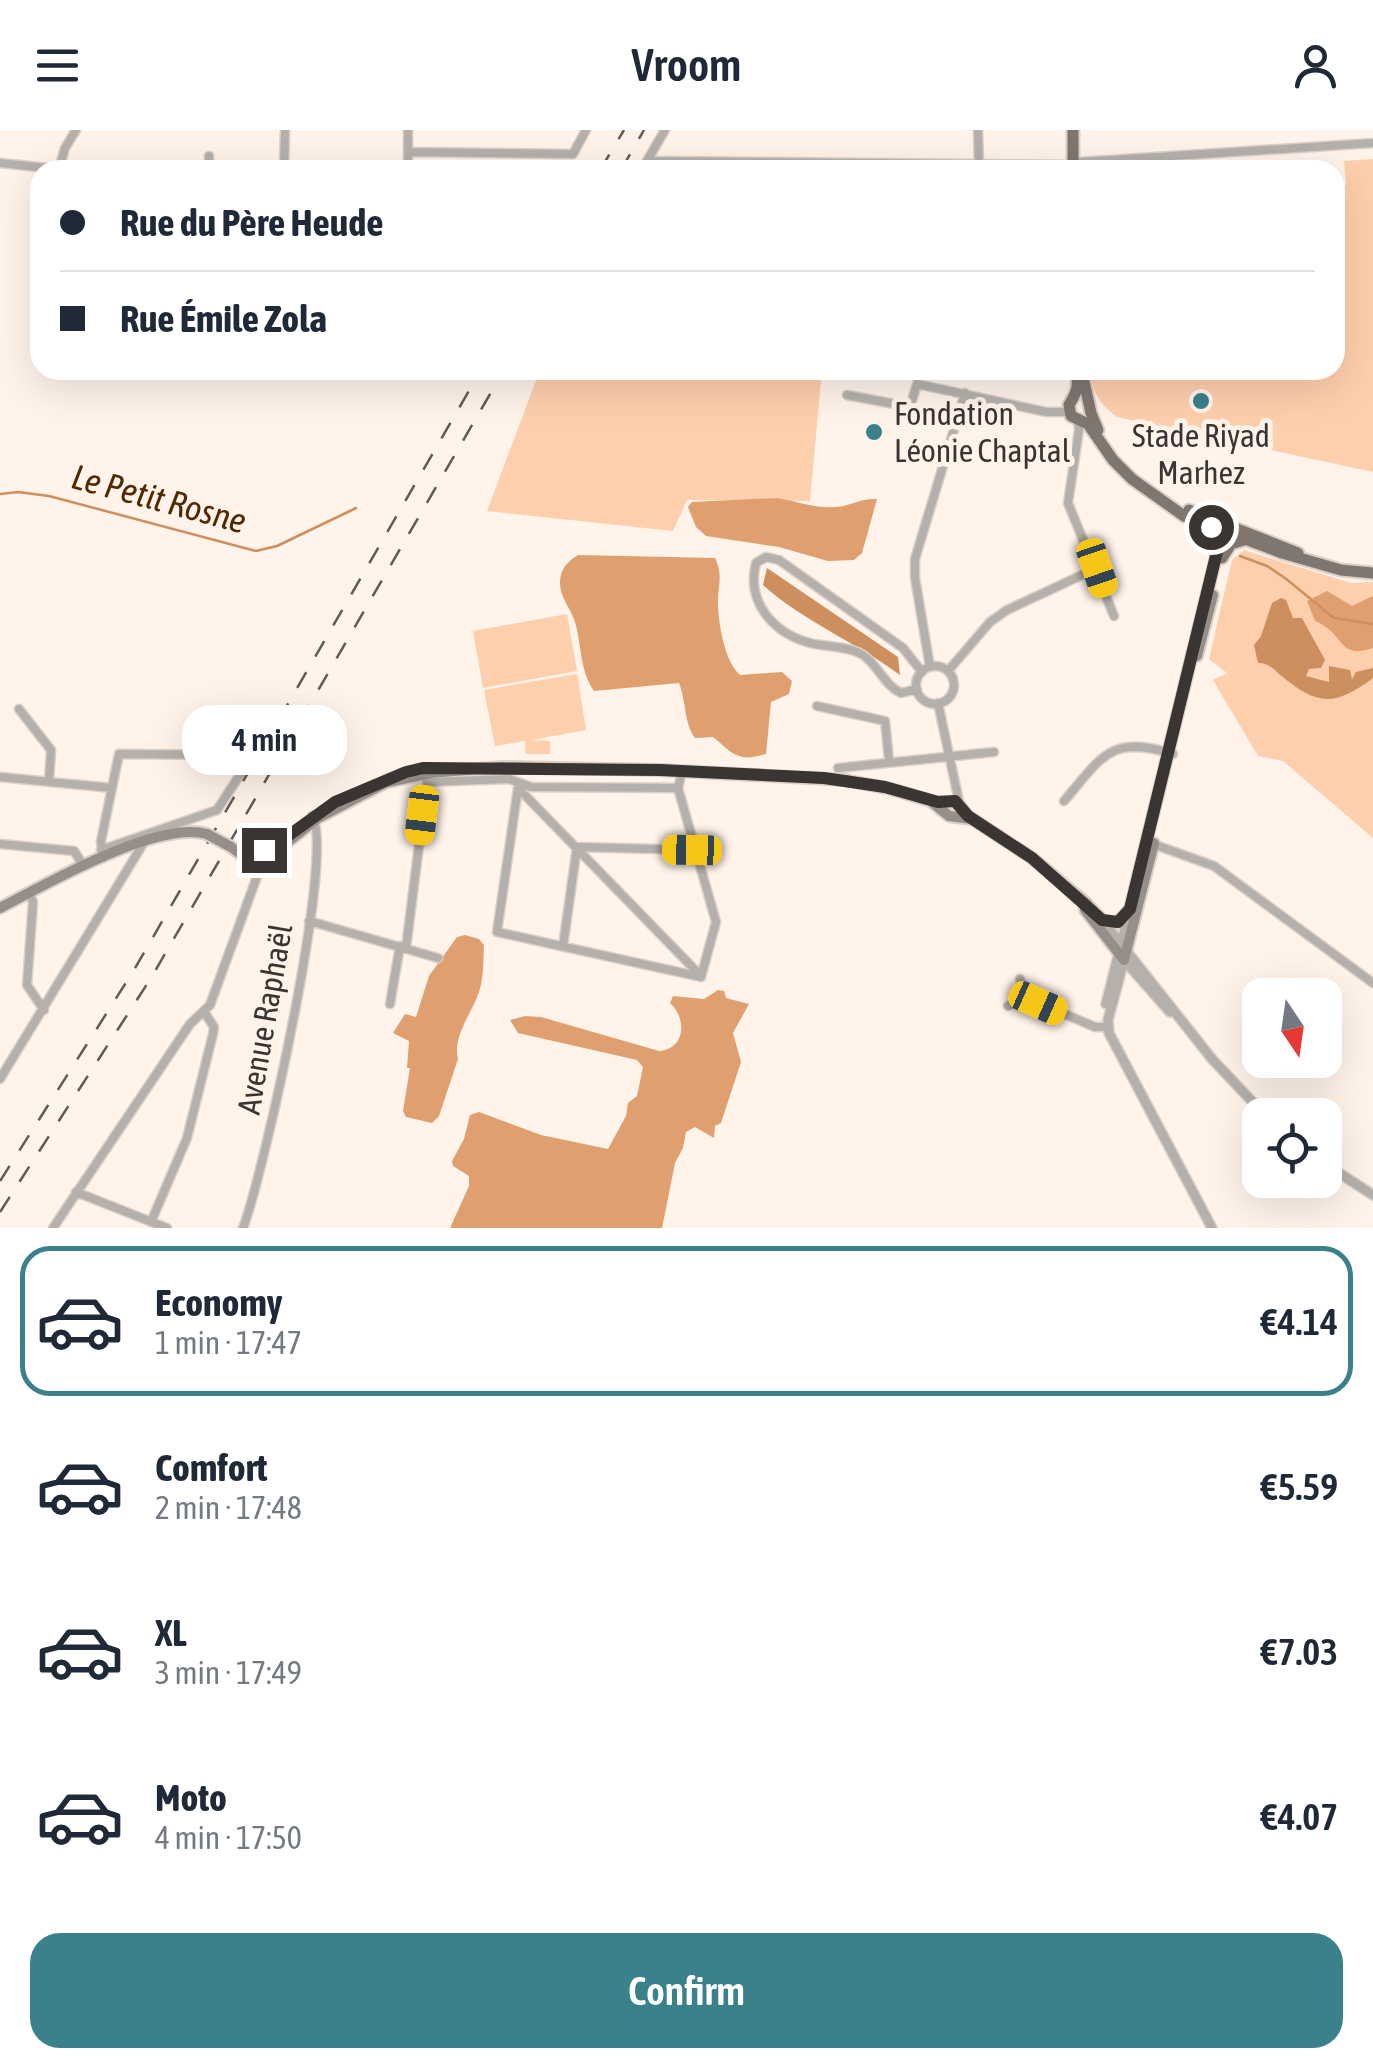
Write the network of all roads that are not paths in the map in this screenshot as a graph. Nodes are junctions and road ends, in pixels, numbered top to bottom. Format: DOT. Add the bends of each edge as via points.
graph roads {
  1 [pos="76,130"];
  2 [pos="285,130"];
  3 [pos="408,130"];
  4 [pos="586,130"];
  5 [pos="665,130"];
  6 [pos="978,130"];
  7 [pos="1077,130"];
  8 [pos="1373,143"];
  9 [pos="408,152"];
  10 [pos="209,156"];
  11 [pos="64,160"];
  12 [pos="209,160"];
  13 [pos="284,160"];
  14 [pos="408,160"];
  15 [pos="648,160"];
  16 [pos="979,160"];
  17 [pos="1077,160"];
  18 [pos="1154,160"];
  19 [pos="0,163"];
  20 [pos="30,166"];
  21 [pos="1079,380"];
  22 [pos="965,393"];
  23 [pos="847,395"];
  24 [pos="1081,411"];
  25 [pos="1226,529"];
  26 [pos="1247,540"];
  27 [pos="1222,558"];
  28 [pos="1314,562"];
  29 [pos="1097,568"];
  30 [pos="1373,573"];
  31 [pos="1114,616"];
  32 [pos="926,669"];
  33 [pos="948,671"];
  34 [pos="917,689"];
  35 [pos="938,703"];
  36 [pos="817,706"];
  37 [pos="19,709"];
  38 [pos="994,752"];
  39 [pos="1170,753"];
  40 [pos="951,756"];
  41 [pos="889,760"];
  42 [pos="838,768"];
  43 [pos="682,772"];
  44 [pos="425,775"];
  45 [pos="0,777"];
  46 [pos="49,782"];
  47 [pos="519,786"];
  48 [pos="112,788"];
  49 [pos="678,788"];
  50 [pos="1064,801"];
  51 [pos="953,805"];
  52 [pos="314,818"];
  53 [pos="1151,843"];
  54 [pos="0,844"];
  55 [pos="142,844"];
  56 [pos="577,848"];
  57 [pos="696,850"];
  58 [pos="102,854"];
  59 [pos="257,858"];
  60 [pos="83,865"];
  61 [pos="1073,892"];
  62 [pos="29,893"];
  63 [pos="0,908"];
  64 [pos="1130,909"];
  65 [pos="1102,920"];
  66 [pos="309,921"];
  67 [pos="563,946"];
  68 [pos="402,948"];
  69 [pos="1121,949"];
  70 [pos="438,958"];
  71 [pos="701,976"];
  72 [pos="1138,976"];
  73 [pos="1020,979"];
  74 [pos="1118,983"];
  75 [pos="1373,983"];
  76 [pos="1025,997"];
  77 [pos="390,1004"];
  78 [pos="1008,1006"];
  79 [pos="44,1010"];
  80 [pos="205,1013"];
  81 [pos="1183,1024"];
  82 [pos="1105,1025"];
  83 [pos="0,1080"];
  84 [pos="1250,1098"];
  85 [pos="1342,1175"];
  86 [pos="76,1192"];
  87 [pos="1373,1196"];
  88 [pos="151,1222"];
  89 [pos="53,1228"];
  90 [pos="167,1228"];
  91 [pos="243,1228"];
  92 [pos="1212,1228"];
  1 -- 11 [label="street"];
  2 -- 13 [label="street"];
  3 -- 9 [label="street"];
  4 -- 9 [label="street" via="573,154"];
  5 -- 15 [label="street"];
  6 -- 16 [label="street"];
  7 -- 17 [label="main road"];
  8 -- 18 [label="street"];
  9 -- 14 [label="street"];
  10 -- 12 [label="street"];
  19 -- 20 [label="street"];
  21 -- 24 [label="main road"];
  22 -- 23 [label="street" via="917,384 910,407"];
  22 -- 24 [label="street" via="1046,412"];
  22 -- 32 [label="street" via="915,559"];
  24 -- 25 [label="main road" via="1113,460 1143,489 1172,510"];
  24 -- 29 [label="street" via="1068,503"];
  25 -- 26 [label="main road"];
  25 -- 27 [label="main road"];
  25 -- 28 [label="main road" via="1284,545"];
  25 -- 39 [label="main road"];
  26 -- 27 [label="main road" via="1233,543"];
  26 -- 28 [label="main road"];
  27 -- 39 [label="main road"];
  28 -- 30 [label="main road"];
  29 -- 31 [label="street"];
  29 -- 33 [label="street" via="1006,610"];
  32 -- 33 [label="street"];
  32 -- 34 [label="street"];
  32 -- 34 [label="street" via="779,560 756,563 756,599 785,634 864,656 901,694"];
  33 -- 35 [label="street" via="954,687"];
  34 -- 35 [label="street" via="927,702"];
  35 -- 40 [label="street"];
  36 -- 41 [label="street" via="886,721"];
  37 -- 46 [label="street" via="51,750"];
  38 -- 40 [label="street"];
  39 -- 50 [label="street" via="1112,749"];
  39 -- 53 [label="main road"];
  40 -- 41 [label="street"];
  40 -- 51 [label="street"];
  41 -- 42 [label="street"];
  43 -- 44 [label="main road" via="490,768"];
  43 -- 49 [label="street"];
  43 -- 51 [label="main road" via="845,780"];
  44 -- 47 [label="street" via="509,779"];
  44 -- 52 [label="main road" via="406,772"];
  44 -- 68 [label="street"];
  45 -- 46 [label="street"];
  46 -- 48 [label="street"];
  47 -- 49 [label="street"];
  47 -- 56 [label="street"];
  47 -- 67 [label="street" via="497,932"];
  48 -- 58 [label="street"];
  48 -- 58 [label="street" via="119,754 236,755 245,766 218,810"];
  49 -- 57 [label="street"];
  51 -- 61 [label="main road"];
  52 -- 59 [label="main road"];
  52 -- 66 [label="street, Avenue Raphaël"];
  53 -- 64 [label="main road"];
  53 -- 69 [label="main road"];
  53 -- 75 [label="street" via="1214,866"];
  54 -- 60 [label="street" via="74,851"];
  55 -- 58 [label="main road"];
  55 -- 59 [label="main road, bridge" via="177,832 207,834"];
  55 -- 79 [label="street"];
  56 -- 57 [label="street"];
  56 -- 67 [label="street"];
  56 -- 71 [label="street"];
  57 -- 71 [label="street" via="716,922"];
  58 -- 60 [label="main road"];
  59 -- 80 [label="street" via="259,876"];
  60 -- 62 [label="main road"];
  61 -- 65 [label="main road"];
  61 -- 69 [label="main road"];
  62 -- 63 [label="main road"];
  62 -- 79 [label="street" via="27,985"];
  64 -- 65 [label="main road" via="1118,922"];
  64 -- 69 [label="street"];
  65 -- 69 [label="street"];
  66 -- 68 [label="street"];
  66 -- 91 [label="street, Avenue Raphaël" via="283,1078"];
  67 -- 71 [label="street"];
  68 -- 70 [label="street"];
  68 -- 77 [label="street"];
  69 -- 72 [label="street"];
  69 -- 74 [label="street"];
  69 -- 81 [label="street"];
  69 -- 82 [label="street"];
  72 -- 74 [label="street"];
  72 -- 81 [label="street"];
  73 -- 76 [label="street"];
  74 -- 82 [label="street"];
  76 -- 78 [label="street"];
  76 -- 82 [label="street" via="1087,1024"];
  79 -- 83 [label="street"];
  80 -- 86 [label="street" via="190,1024"];
  80 -- 88 [label="street" via="213,1034 187,1138"];
  81 -- 84 [label="street"];
  82 -- 92 [label="street"];
  85 -- 87 [label="street"];
  86 -- 88 [label="street"];
  86 -- 89 [label="street"];
  88 -- 90 [label="street"];
}
